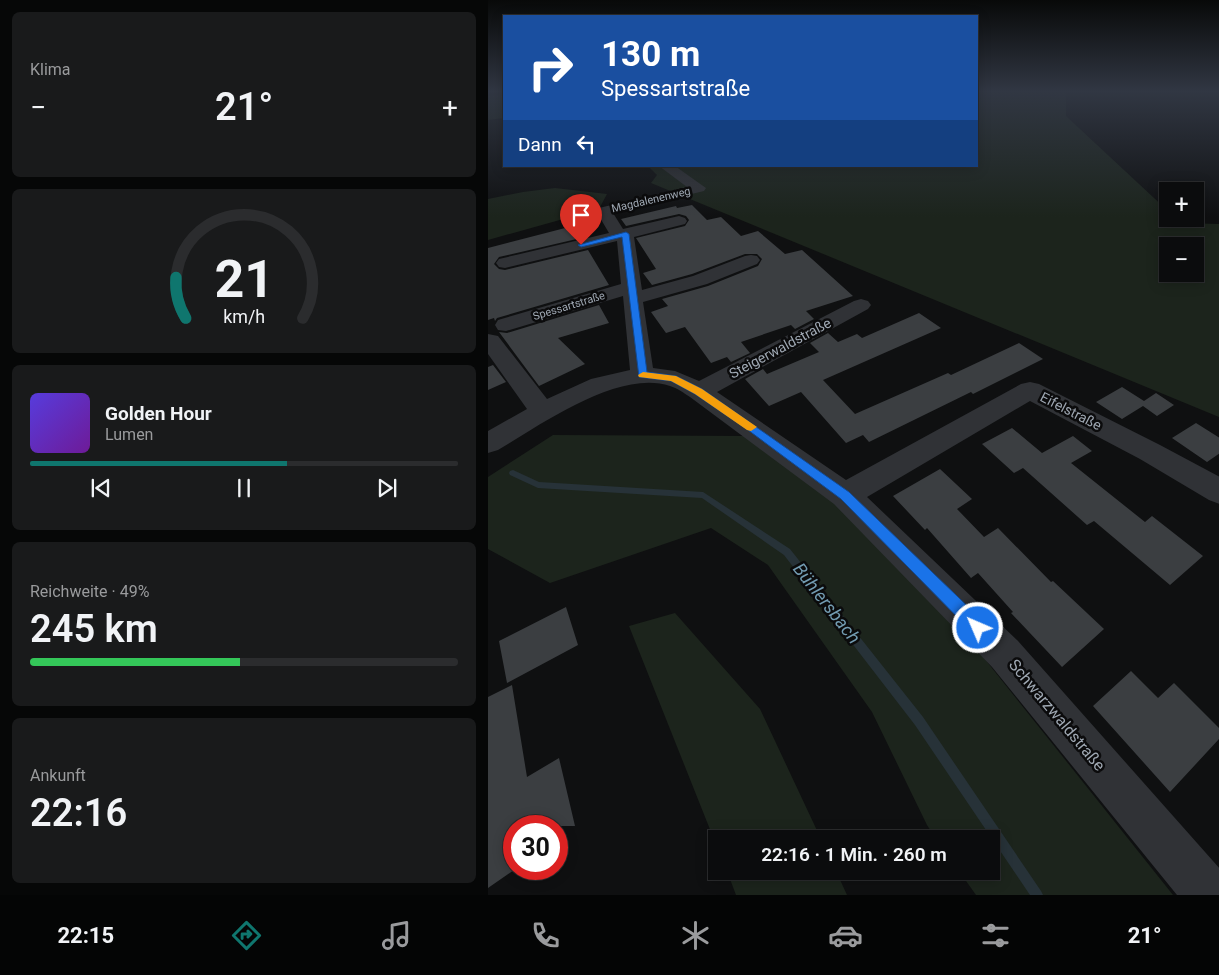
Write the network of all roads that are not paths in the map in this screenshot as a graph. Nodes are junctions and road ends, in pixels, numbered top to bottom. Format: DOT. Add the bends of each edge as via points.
graph roads {
  1 [pos="668,167"];
  2 [pos="679,221"];
  3 [pos="622,235"];
  4 [pos="751,260"];
  5 [pos="505,263"];
  6 [pos="633,293"];
  7 [pos="862,304"];
  8 [pos="506,325"];
  9 [pos="488,341"];
  10 [pos="642,375"];
  11 [pos="699,391"];
  12 [pos="543,412"];
  13 [pos="488,443"];
  14 [pos="1220,492"];
  15 [pos="845,495"];
  16 [pos="1209,895"];
  1 -- 3 [label="street, Magdalenenweg" via="699,188 604,211"];
  2 -- 3 [label="street"];
  3 -- 5 [label="street"];
  3 -- 6 [label="street"];
  4 -- 6 [label="street, Spessartstraße" via="700,280"];
  6 -- 8 [label="street, Spessartstraße"];
  6 -- 10 [label="street"];
  7 -- 11 [label="street, Steigerwaldstraße"];
  9 -- 12 [label="street"];
  10 -- 11 [label="street, Schwarzwaldstraße" via="673,378"];
  10 -- 12 [label="street, Schwarzwaldstraße" via="596,386"];
  11 -- 15 [label="street, Schwarzwaldstraße"];
  12 -- 13 [label="street, Schwarzwaldstraße"];
  14 -- 15 [label="street, Eifelstraße" via="1030,390"];
  15 -- 16 [label="street, Schwarzwaldstraße" via="1005,654"];
}
